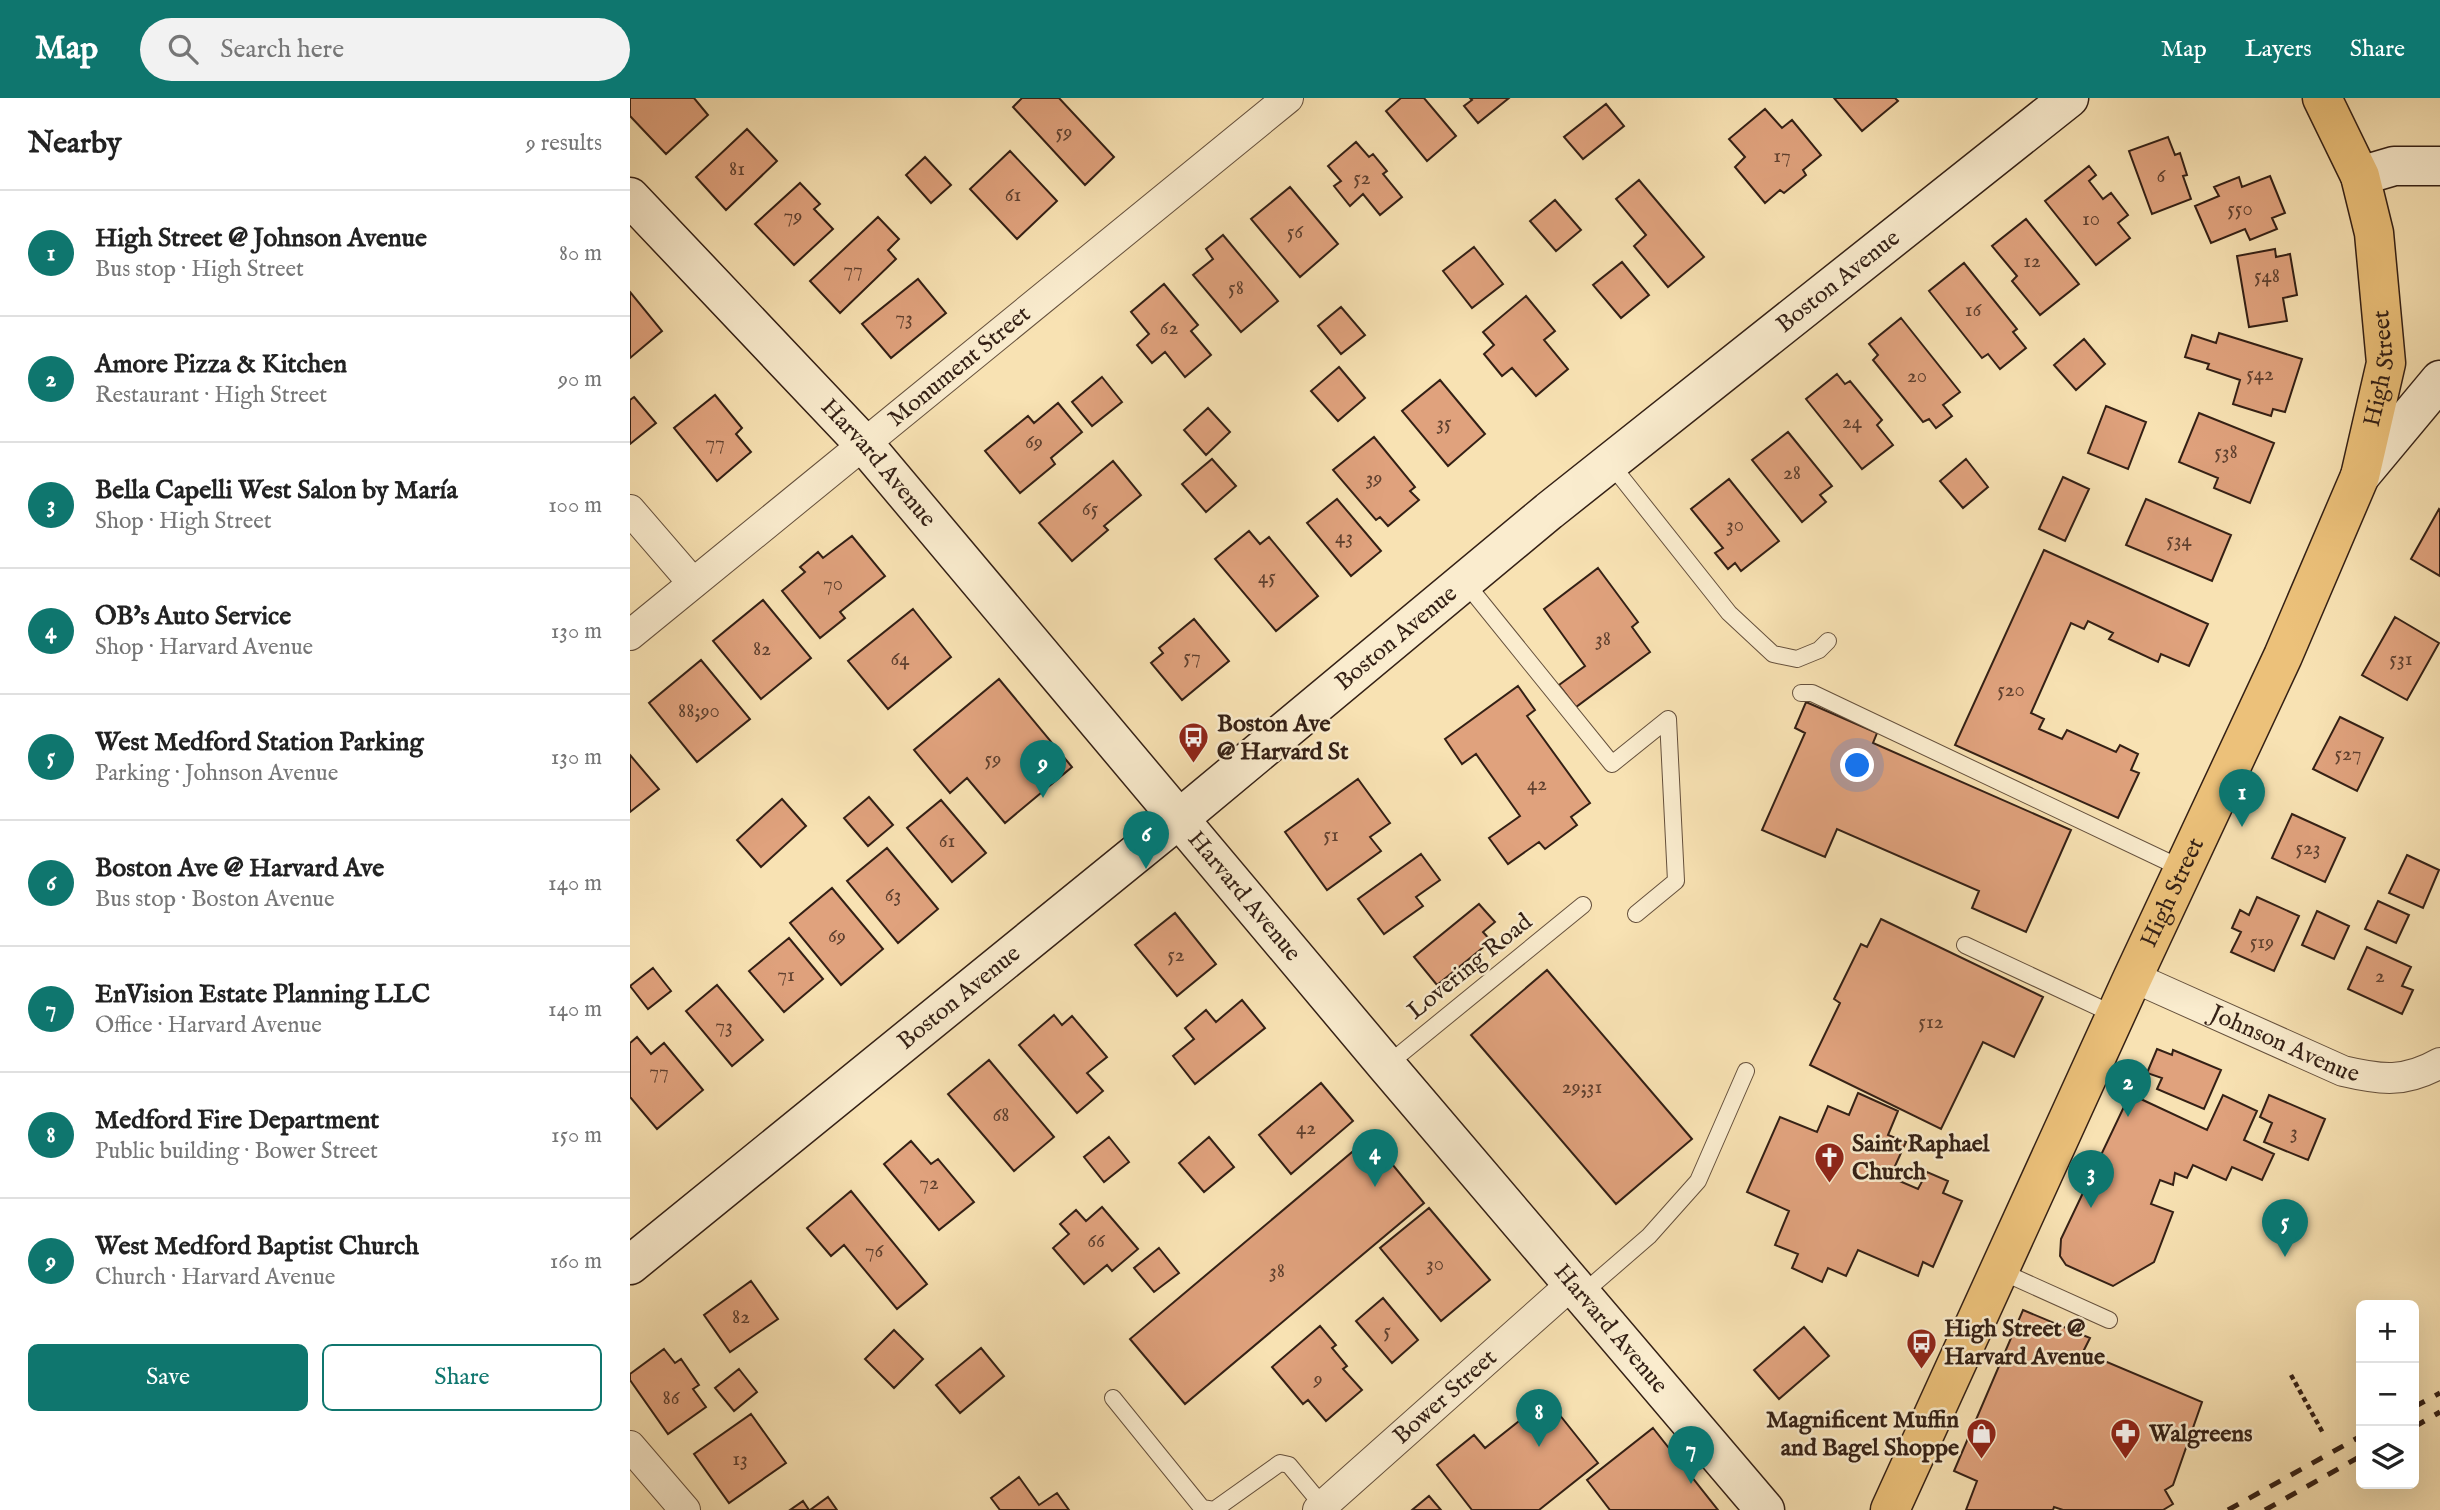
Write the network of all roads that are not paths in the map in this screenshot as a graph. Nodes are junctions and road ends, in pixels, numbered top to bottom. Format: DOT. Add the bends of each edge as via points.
graph roads {
  1 [pos="1288,98"];
  2 [pos="2070,98"];
  3 [pos="2322,98"];
  4 [pos="2440,166"];
  5 [pos="2360,176"];
  6 [pos="630,197"];
  7 [pos="2440,380"];
  8 [pos="864,444"];
  9 [pos="1610,463"];
  10 [pos="2360,476"];
  11 [pos="630,510"];
  12 [pos="1464,581"];
  13 [pos="693,583"];
  14 [pos="630,635"];
  15 [pos="1828,641"];
  16 [pos="1801,693"];
  17 [pos="1180,818"];
  18 [pos="2183,869"];
  19 [pos="1583,905"];
  20 [pos="1636,914"];
  21 [pos="1965,945"];
  22 [pos="2133,977"];
  23 [pos="2115,1015"];
  24 [pos="2440,1063"];
  25 [pos="1386,1065"];
  26 [pos="1746,1071"];
  27 [pos="630,1265"];
  28 [pos="1998,1270"];
  29 [pos="1577,1288"];
  30 [pos="2109,1320"];
  31 [pos="1113,1398"];
  32 [pos="630,1446"];
  33 [pos="1320,1508"];
  34 [pos="685,1510"];
  35 [pos="1766,1510"];
  36 [pos="1890,1510"];
  1 -- 8 [label="street, Monument Street"];
  2 -- 9 [label="street, Boston Avenue"];
  3 -- 5 [label="main road, High Street"];
  4 -- 5 [label="street" via="2394,166"];
  5 -- 10 [label="main road, High Street" via="2374,233 2386,363"];
  6 -- 8 [label="street, Harvard Avenue"];
  7 -- 10 [label="street"];
  8 -- 13 [label="street, Monument Street"];
  8 -- 17 [label="street, Harvard Avenue"];
  9 -- 12 [label="street, Boston Avenue"];
  9 -- 15 [label="lane" via="1730,613 1773,654 1808,656"];
  10 -- 18 [label="main road, High Street" via="2283,656"];
  11 -- 13 [label="street"];
  12 -- 17 [label="street, Boston Avenue"];
  12 -- 20 [label="lane" via="1612,764 1668,719 1676,881"];
  13 -- 14 [label="street, Monument Street"];
  16 -- 18 [label="lane" via="1812,693"];
  17 -- 25 [label="street, Harvard Avenue"];
  17 -- 27 [label="street, Boston Avenue"];
  18 -- 22 [label="main road, High Street"];
  19 -- 25 [label="lane, Lovering Road"];
  21 -- 23 [label="lane"];
  22 -- 23 [label="main road, High Street"];
  22 -- 24 [label="street, Johnson Avenue" via="2343,1071 2397,1079"];
  23 -- 28 [label="main road, High Street"];
  25 -- 29 [label="street, Harvard Avenue"];
  26 -- 29 [label="lane" via="1698,1181 1649,1236"];
  28 -- 30 [label="lane"];
  28 -- 36 [label="main road, High Street"];
  29 -- 33 [label="street, Bower Street"];
  29 -- 35 [label="street, Harvard Avenue"];
  31 -- 33 [label="lane" via="1202,1508 1214,1510 1280,1462 1289,1465"];
  32 -- 34 [label="street"];
}
